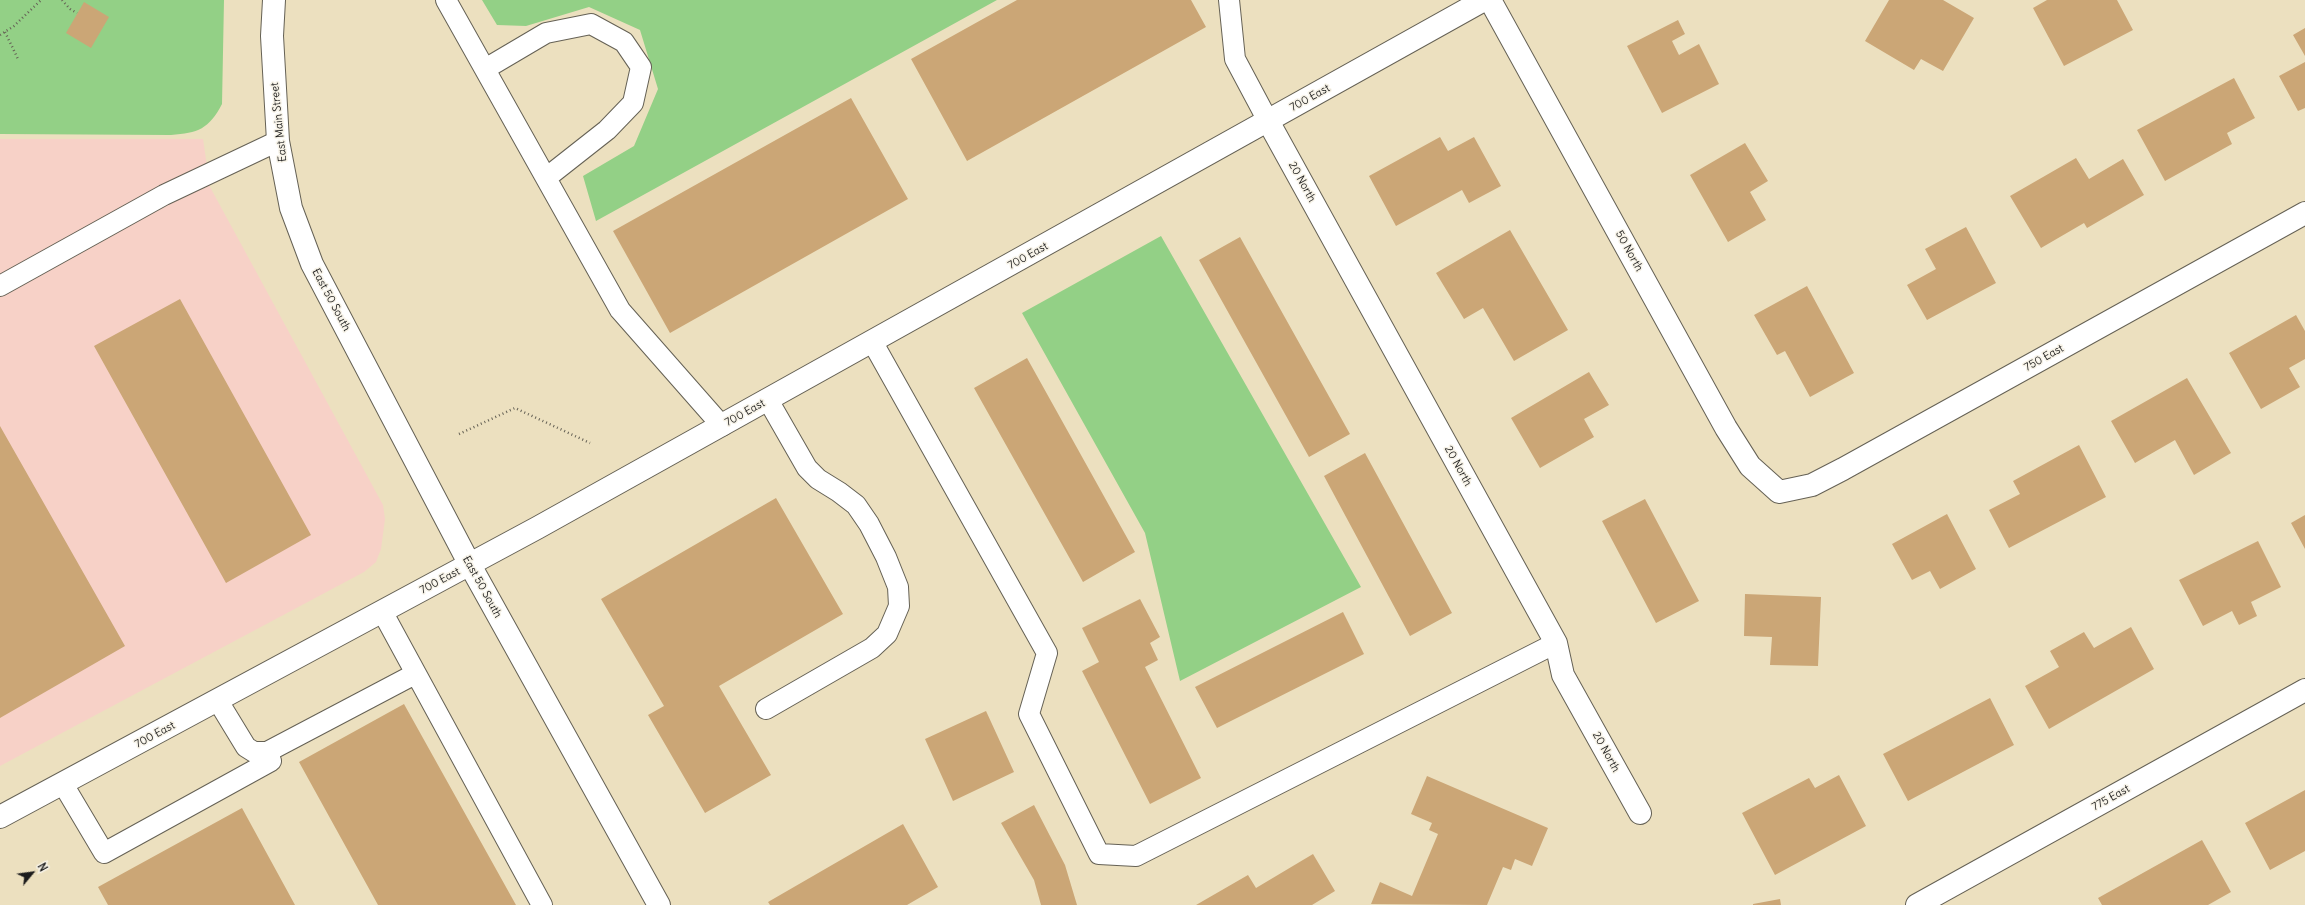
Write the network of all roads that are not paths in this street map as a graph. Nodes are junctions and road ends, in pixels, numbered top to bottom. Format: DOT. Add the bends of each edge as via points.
graph roads {
  1 [pos="274,0"];
  2 [pos="446,0"];
  3 [pos="1229,0"];
  4 [pos="1484,0"];
  5 [pos="1490,0"];
  6 [pos="485,69"];
  7 [pos="1268,121"];
  8 [pos="278,141"];
  9 [pos="546,178"];
  10 [pos="2305,213"];
  11 [pos="312,264"];
  12 [pos="0,286"];
  13 [pos="873,343"];
  14 [pos="768,400"];
  15 [pos="722,426"];
  16 [pos="1779,492"];
  17 [pos="470,565"];
  18 [pos="383,612"];
  19 [pos="1556,642"];
  20 [pos="415,674"];
  21 [pos="2305,690"];
  22 [pos="218,701"];
  23 [pos="766,709"];
  24 [pos="267,752"];
  25 [pos="63,784"];
  26 [pos="1640,813"];
  27 [pos="0,817"];
  28 [pos="542,905"];
  29 [pos="659,905"];
  30 [pos="1917,905"];
  1 -- 8 [label="street, East Main Street" via="272,36"];
  2 -- 6 [label="lane"];
  3 -- 7 [label="lane" via="1235,59"];
  4 -- 7 [label="street, 700 East"];
  5 -- 16 [label="street, 50 North" via="1726,428 1750,466"];
  6 -- 9 [label="lane"];
  6 -- 9 [label="lane" via="546,32 591,24 624,42 641,67 633,103 607,130"];
  7 -- 13 [label="street, 700 East"];
  7 -- 19 [label="street, 20 North"];
  8 -- 11 [label="street, East Main Street" via="291,208"];
  8 -- 12 [label="lane" via="164,196"];
  9 -- 15 [label="lane" via="620,310"];
  10 -- 16 [label="street, 750 East" via="1843,469 1812,485"];
  11 -- 17 [label="street, East 50 South"];
  13 -- 14 [label="street, 700 East"];
  13 -- 19 [label="lane" via="1047,653 1029,714 1099,854 1136,856"];
  14 -- 15 [label="street, 700 East"];
  14 -- 23 [label="lane" via="807,468 818,480 856,505 869,524 886,556 898,587 899,606 887,634 872,648"];
  15 -- 17 [label="street, 700 East"];
  17 -- 18 [label="street, 700 East"];
  17 -- 29 [label="street, East 50 South"];
  18 -- 20 [label="lane"];
  18 -- 22 [label="street, 700 East"];
  19 -- 26 [label="street, 20 North" via="1563,675"];
  20 -- 24 [label="lane"];
  20 -- 28 [label="lane"];
  21 -- 30 [label="street, 775 East"];
  22 -- 24 [label="lane" via="246,748 254,752"];
  22 -- 25 [label="street, 700 East"];
  24 -- 25 [label="lane" via="271,761 104,853"];
  25 -- 27 [label="street, 700 East"];
}
